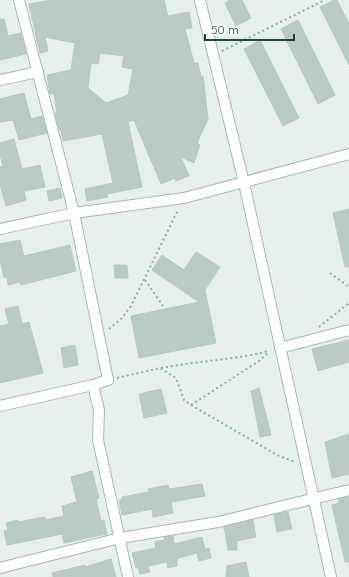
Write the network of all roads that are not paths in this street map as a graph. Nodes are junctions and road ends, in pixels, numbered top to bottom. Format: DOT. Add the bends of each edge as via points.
graph roads {
  1 [pos="19,0"];
  2 [pos="200,0"];
  3 [pos="38,72"];
  4 [pos="0,80"];
  5 [pos="349,154"];
  6 [pos="244,183"];
  7 [pos="74,213"];
  8 [pos="0,229"];
  9 [pos="349,330"];
  10 [pos="280,348"];
  11 [pos="93,385"];
  12 [pos="0,406"];
  13 [pos="349,490"];
  14 [pos="312,499"];
  15 [pos="120,538"];
  16 [pos="0,568"];
  17 [pos="128,577"];
  18 [pos="331,577"];
  1 -- 3 [label="street"];
  2 -- 6 [label="street"];
  3 -- 4 [label="street"];
  3 -- 7 [label="street"];
  5 -- 6 [label="street"];
  6 -- 7 [label="street" via="184,198"];
  6 -- 10 [label="street"];
  7 -- 8 [label="street"];
  7 -- 11 [label="street" via="108,380"];
  9 -- 10 [label="street"];
  10 -- 14 [label="street"];
  11 -- 12 [label="street"];
  11 -- 15 [label="street" via="99,410 98,440"];
  13 -- 14 [label="street"];
  14 -- 15 [label="street" via="218,522"];
  14 -- 18 [label="street"];
  15 -- 16 [label="street"];
  15 -- 17 [label="street"];
}
